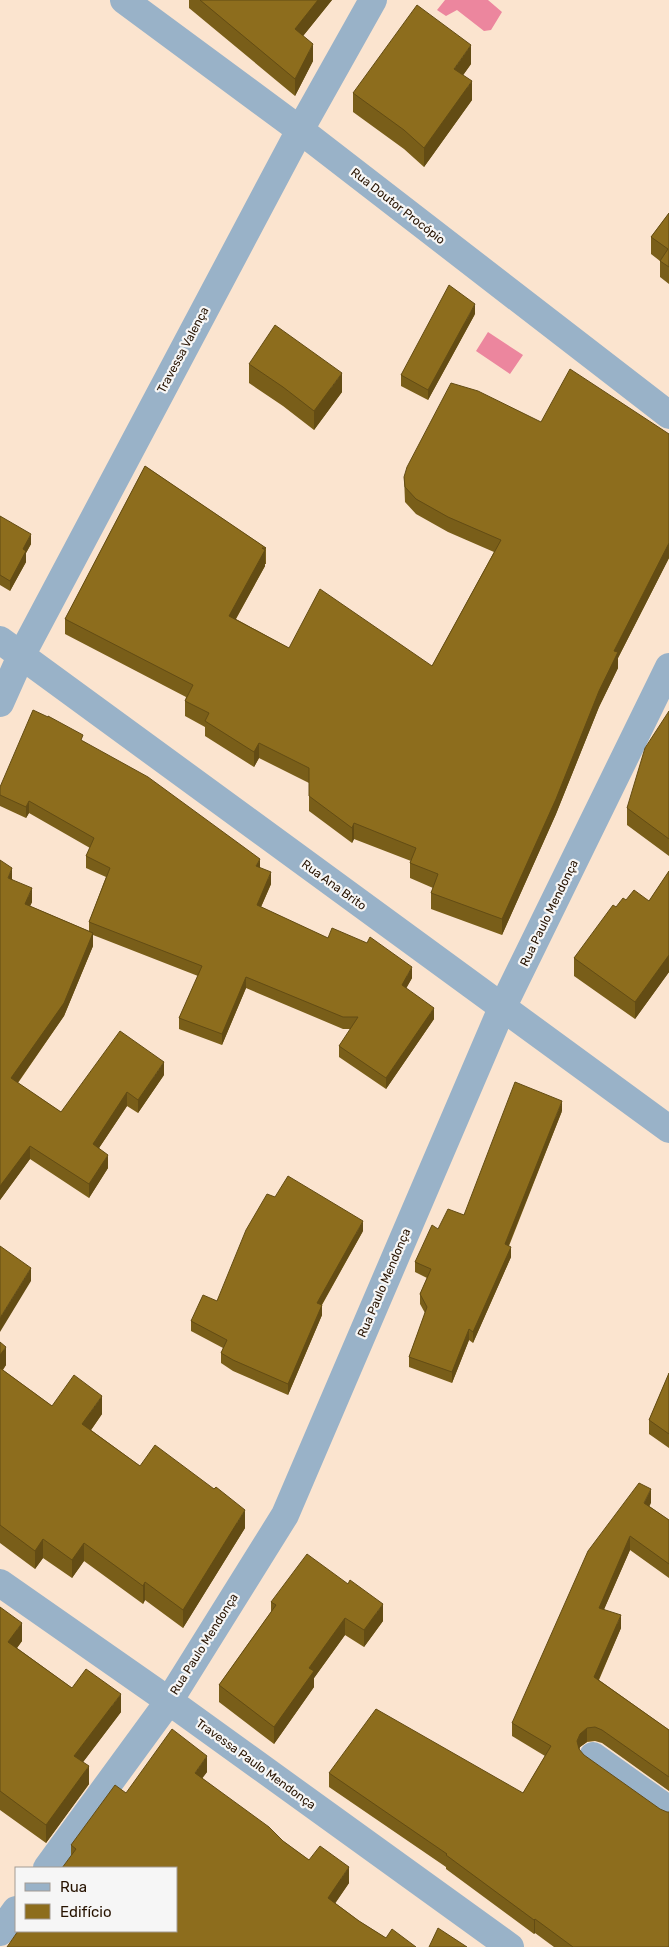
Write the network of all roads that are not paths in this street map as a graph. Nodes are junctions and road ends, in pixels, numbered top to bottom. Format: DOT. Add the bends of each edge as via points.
graph roads {
  1 [pos="124,0"];
  2 [pos="372,0"];
  3 [pos="300,130"];
  4 [pos="669,415"];
  5 [pos="10,648"];
  6 [pos="669,667"];
  7 [pos="0,703"];
  8 [pos="502,1008"];
  9 [pos="669,1129"];
  10 [pos="0,1583"];
  11 [pos="169,1701"];
  12 [pos="593,1756"];
  13 [pos="669,1810"];
  14 [pos="48,1867"];
  15 [pos="15,1911"];
  16 [pos="0,1932"];
  17 [pos="510,1947"];
  1 -- 3 [label="street, Rua Doutor Procópio"];
  2 -- 3 [label="street, Travessa Valença"];
  3 -- 4 [label="street, Rua Doutor Procópio"];
  3 -- 5 [label="street, Travessa Valença"];
  5 -- 7 [label="street, Travessa Valença"];
  5 -- 8 [label="street, Rua Ana Brito"];
  6 -- 8 [label="street, Rua Paulo Mendonça"];
  8 -- 9 [label="street, Rua Ana Brito"];
  8 -- 11 [label="street, Rua Paulo Mendonça" via="285,1514"];
  10 -- 11 [label="street, Travessa Paulo Mendonça"];
  11 -- 14 [label="street, Rua Paulo Mendonça"];
  11 -- 17 [label="street, Travessa Paulo Mendonça"];
  12 -- 13 [label="street"];
  15 -- 16 [label="street"];
}
